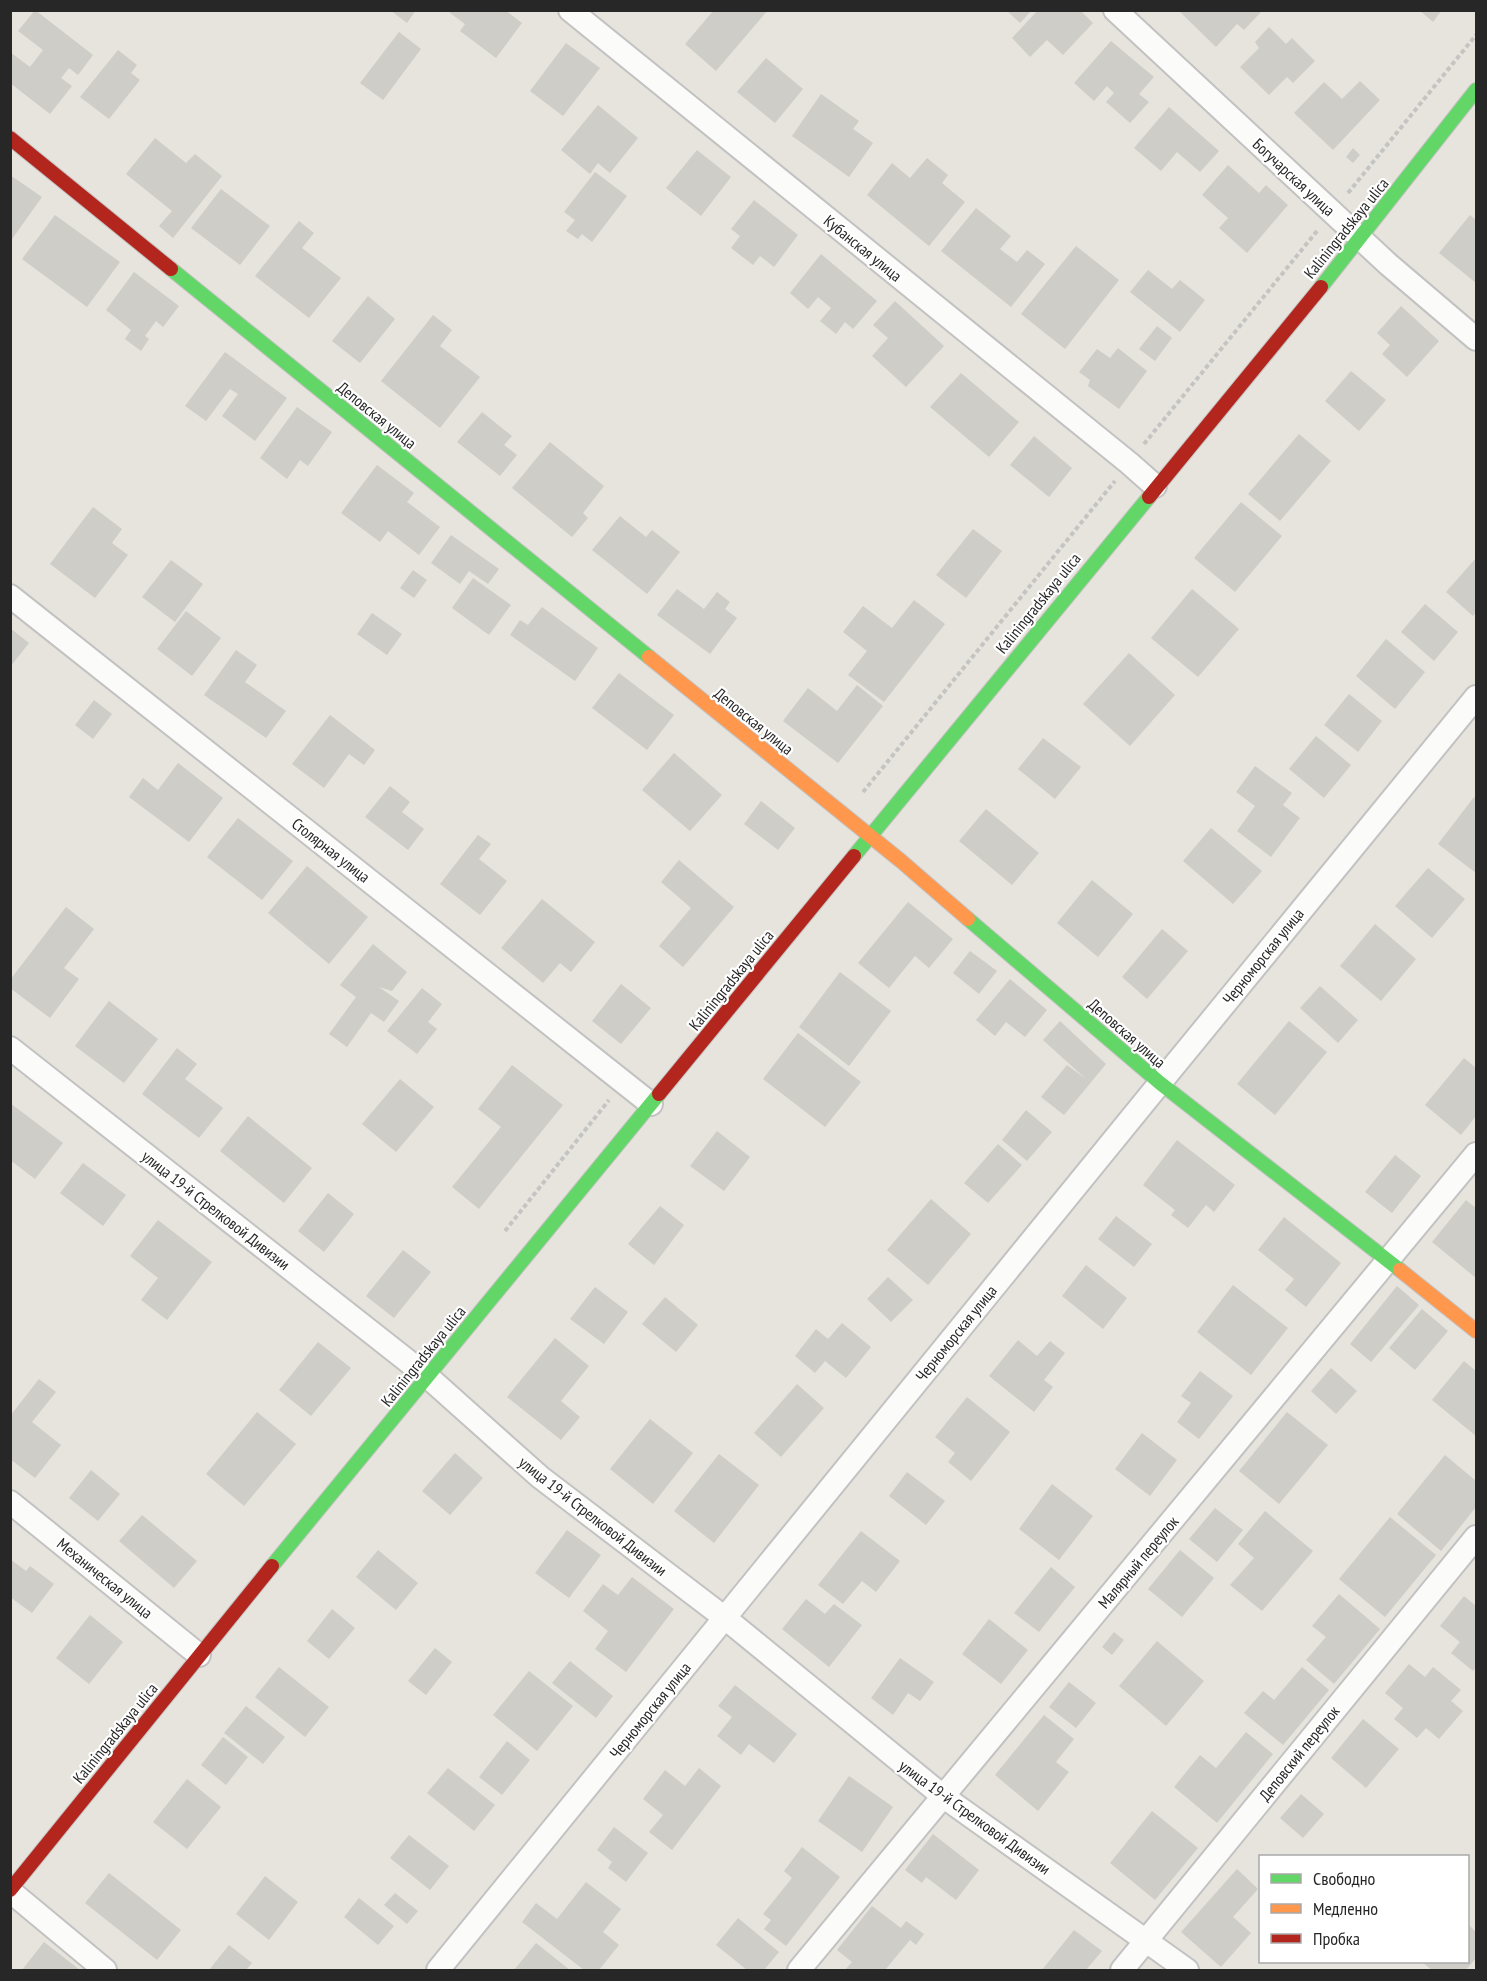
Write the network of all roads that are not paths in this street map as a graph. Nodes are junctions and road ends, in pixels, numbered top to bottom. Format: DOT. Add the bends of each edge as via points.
graph roads {
  1 [pos="570,10"];
  2 [pos="1115,10"];
  3 [pos="1476,90"];
  4 [pos="10,138"];
  5 [pos="1360,239"];
  6 [pos="1476,339"];
  7 [pos="1155,486"];
  8 [pos="10,596"];
  9 [pos="1476,697"];
  10 [pos="869,836"];
  11 [pos="10,1048"];
  12 [pos="1160,1083"];
  13 [pos="651,1104"];
  14 [pos="1476,1154"];
  15 [pos="1388,1260"];
  16 [pos="1476,1332"];
  17 [pos="428,1377"];
  18 [pos="10,1502"];
  19 [pos="1476,1537"];
  20 [pos="725,1618"];
  21 [pos="199,1655"];
  22 [pos="944,1797"];
  23 [pos="10,1891"];
  24 [pos="1146,1940"];
  25 [pos="105,1971"];
  26 [pos="438,1971"];
  27 [pos="800,1971"];
  28 [pos="1122,1971"];
  29 [pos="1187,1971"];
  1 -- 7 [label="street, Кубанская улица"];
  2 -- 5 [label="street, Богучарская улица"];
  3 -- 5 [label="main road, Kaliningradskaya ulica"];
  4 -- 10 [label="main road, Деповская улица"];
  5 -- 6 [label="street, Богучарская улица"];
  5 -- 7 [label="main road, Kaliningradskaya ulica"];
  7 -- 10 [label="main road, Kaliningradskaya ulica"];
  8 -- 13 [label="street, Столярная улица"];
  9 -- 12 [label="street, Черноморская улица"];
  10 -- 12 [label="main road, Деповская улица"];
  10 -- 13 [label="main road, Kaliningradskaya ulica"];
  11 -- 17 [label="street, улица 19-й Стрелковой Дивизии"];
  12 -- 15 [label="main road, Деповская улица"];
  12 -- 20 [label="street, Черноморская улица"];
  13 -- 17 [label="main road, Kaliningradskaya ulica"];
  14 -- 15 [label="street, Малярный переулок"];
  15 -- 16 [label="main road, Деповская улица"];
  15 -- 22 [label="street, Малярный переулок"];
  17 -- 20 [label="street, улица 19-й Стрелковой Дивизии" via="540,1477"];
  17 -- 21 [label="main road, Kaliningradskaya ulica"];
  18 -- 21 [label="street, Механическая улица"];
  19 -- 24 [label="street, Деповский переулок"];
  20 -- 22 [label="street, улица 19-й Стрелковой Дивизии"];
  20 -- 26 [label="street, Черноморская улица"];
  21 -- 23 [label="main road, Kaliningradskaya ulica"];
  22 -- 24 [label="street, улица 19-й Стрелковой Дивизии"];
  22 -- 27 [label="street, Малярный переулок"];
  23 -- 25 [label="street"];
  24 -- 28 [label="street, Деповский переулок"];
  24 -- 29 [label="street, улица 19-й Стрелковой Дивизии"];
}
